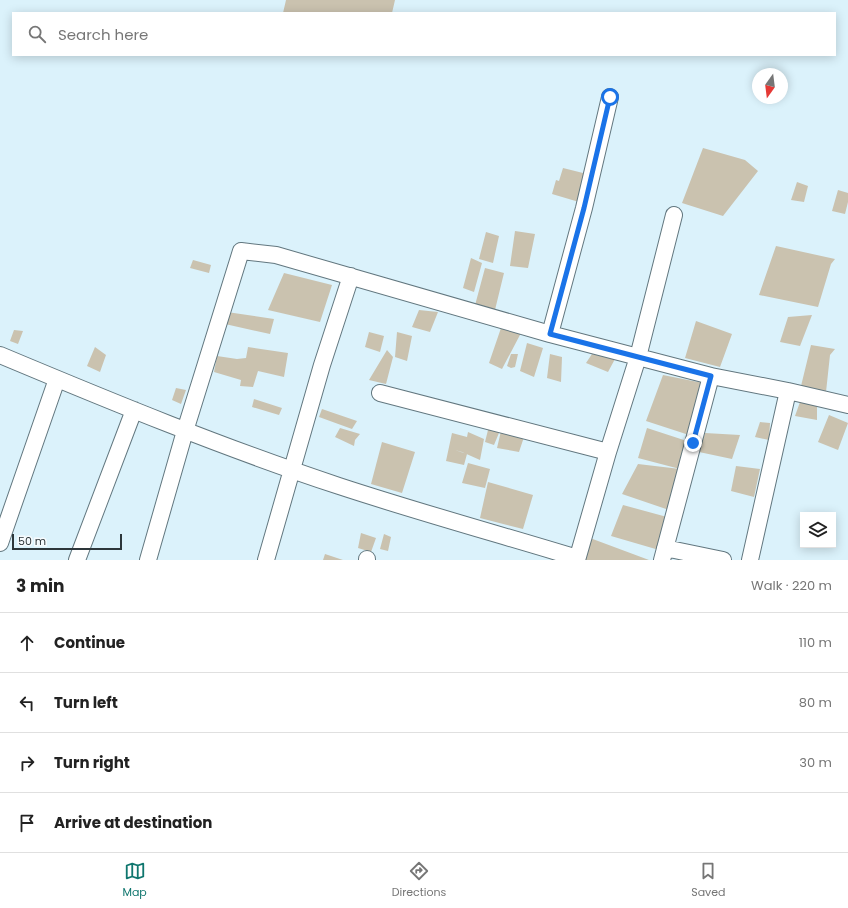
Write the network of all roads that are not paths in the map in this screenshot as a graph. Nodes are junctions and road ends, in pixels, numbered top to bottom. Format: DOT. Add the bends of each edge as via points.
graph roads {
  1 [pos="610,97"];
  2 [pos="674,215"];
  3 [pos="351,276"];
  4 [pos="550,334"];
  5 [pos="0,355"];
  6 [pos="638,357"];
  7 [pos="711,376"];
  8 [pos="57,379"];
  9 [pos="788,391"];
  10 [pos="380,393"];
  11 [pos="848,405"];
  12 [pos="134,410"];
  13 [pos="185,431"];
  14 [pos="608,452"];
  15 [pos="291,469"];
  16 [pos="0,543"];
  17 [pos="663,554"];
  18 [pos="577,559"];
  19 [pos="77,560"];
  20 [pos="148,560"];
  21 [pos="266,560"];
  22 [pos="723,560"];
  23 [pos="750,560"];
  1 -- 4 [label="street" via="584,208"];
  2 -- 6 [label="street"];
  3 -- 4 [label="street"];
  3 -- 13 [label="street" via="276,255 241,251"];
  3 -- 15 [label="street"];
  4 -- 6 [label="street"];
  5 -- 8 [label="street"];
  6 -- 7 [label="street"];
  6 -- 14 [label="street"];
  7 -- 9 [label="street"];
  7 -- 17 [label="street"];
  8 -- 12 [label="street"];
  8 -- 16 [label="street"];
  9 -- 11 [label="street"];
  9 -- 23 [label="street"];
  10 -- 14 [label="street"];
  12 -- 13 [label="street"];
  12 -- 19 [label="street"];
  13 -- 15 [label="street"];
  13 -- 20 [label="street"];
  14 -- 18 [label="street"];
  15 -- 18 [label="street"];
  15 -- 21 [label="street"];
  17 -- 22 [label="street"];
}
